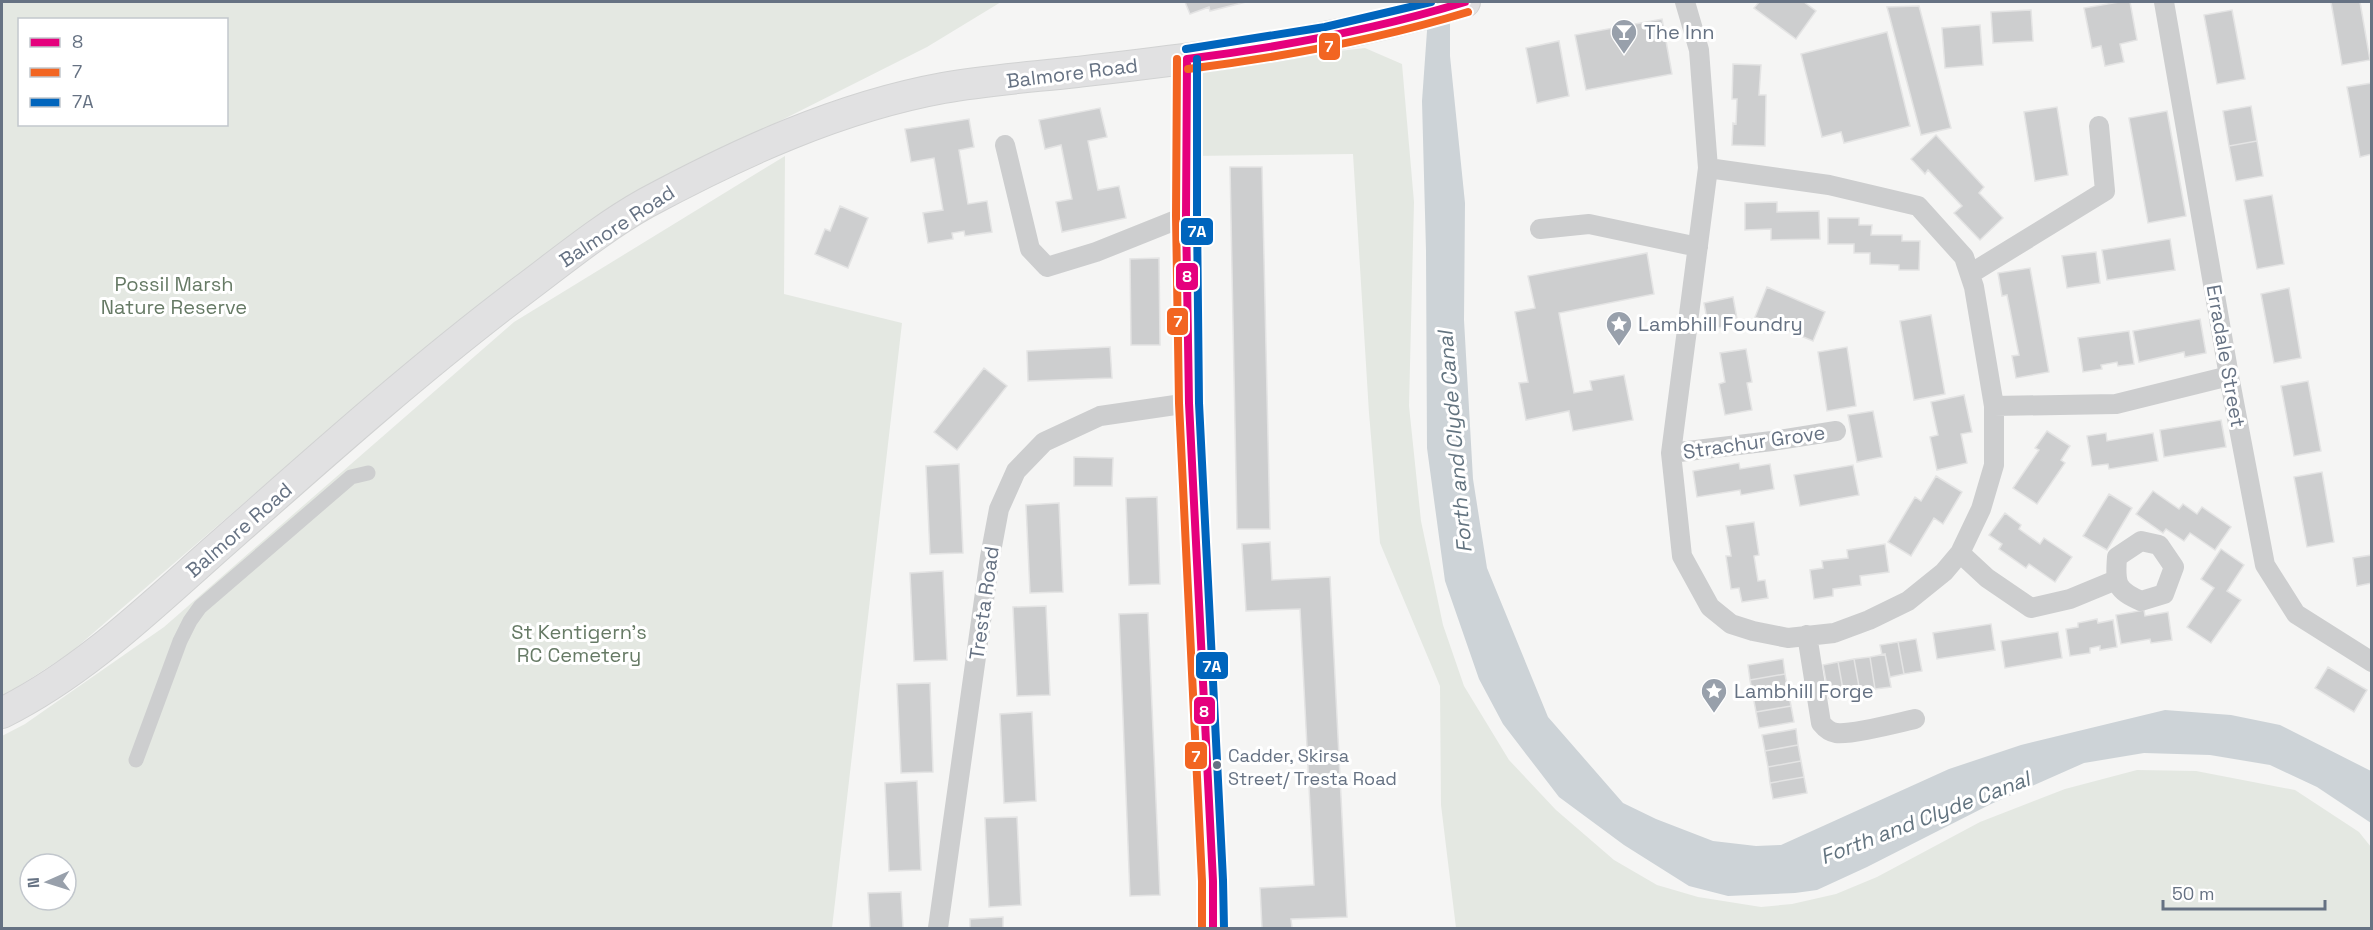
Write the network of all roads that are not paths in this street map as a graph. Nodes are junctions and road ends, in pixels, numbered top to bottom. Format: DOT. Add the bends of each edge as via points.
graph roads {
  1 [pos="1685,2"];
  2 [pos="2164,2"];
  3 [pos="1454,5"];
  4 [pos="1187,59"];
  5 [pos="2099,126"];
  6 [pos="1005,145"];
  7 [pos="1708,168"];
  8 [pos="1186,216"];
  9 [pos="1540,229"];
  10 [pos="1698,247"];
  11 [pos="1970,274"];
  12 [pos="2229,376"];
  13 [pos="1189,403"];
  14 [pos="1994,406"];
  15 [pos="1836,431"];
  16 [pos="1671,453"];
  17 [pos="368,473"];
  18 [pos="1960,553"];
  19 [pos="2116,580"];
  20 [pos="1807,635"];
  21 [pos="2372,662"];
  22 [pos="2,713"];
  23 [pos="1915,719"];
  24 [pos="136,760"];
  25 [pos="938,928"];
  26 [pos="1213,928"];
  1 -- 7 [label="street" via="1699,50"];
  2 -- 12 [label="street, Erradale Street"];
  3 -- 4 [label="main road, Balmore Road" via="1323,38"];
  4 -- 8 [label="street"];
  4 -- 22 [label="main road, Balmore Road" via="944,88 879,104 810,126 741,155 642,206 580,247 425,366 111,642 28,700"];
  5 -- 11 [label="street" via="2105,191"];
  6 -- 8 [label="street" via="1030,249 1047,267"];
  7 -- 10 [label="street"];
  7 -- 11 [label="street" via="1829,185 1918,206 1964,257"];
  8 -- 13 [label="street"];
  9 -- 10 [label="street" via="1589,224"];
  10 -- 16 [label="street"];
  11 -- 14 [label="street"];
  12 -- 14 [label="street" via="2116,404"];
  12 -- 21 [label="street, Erradale Street" via="2265,565 2296,614"];
  13 -- 25 [label="street, Tresta Road" via="1100,416 1044,442 1016,471 999,509 990,557"];
  13 -- 26 [label="street"];
  14 -- 18 [label="street" via="1994,465 1981,509"];
  15 -- 16 [label="street, Strachur Grove"];
  16 -- 20 [label="street" via="1682,556 1710,607 1731,624 1753,632 1788,638"];
  17 -- 24 [label="street" via="351,477 200,607 180,640"];
  18 -- 19 [label="street" via="1987,578 2031,608 2070,599"];
  18 -- 20 [label="street" via="1944,572 1908,601 1834,633"];
  20 -- 23 [label="street" via="1824,728 1842,733"];
}
